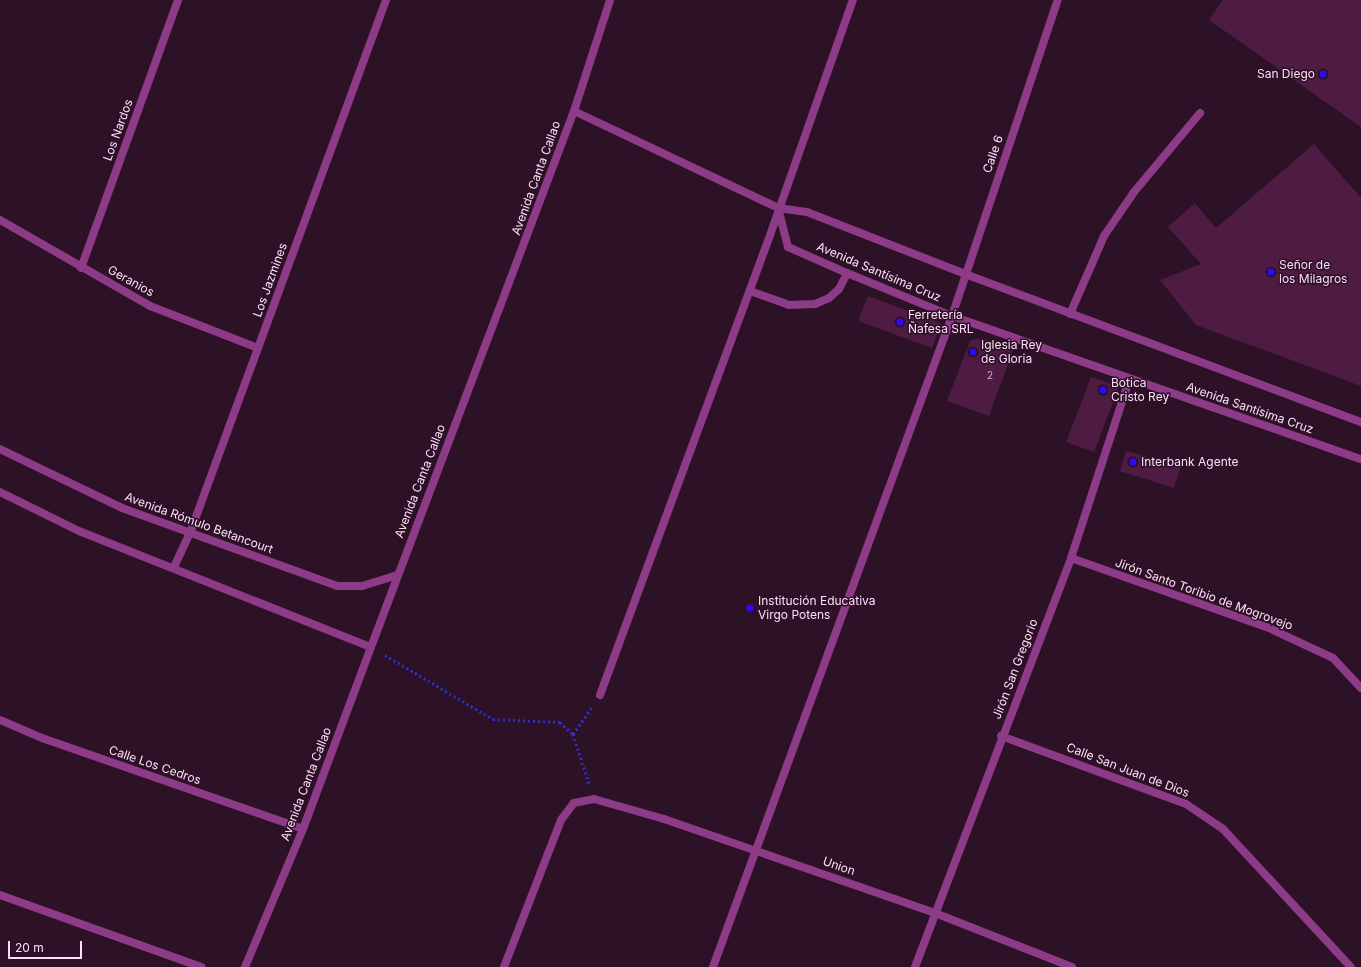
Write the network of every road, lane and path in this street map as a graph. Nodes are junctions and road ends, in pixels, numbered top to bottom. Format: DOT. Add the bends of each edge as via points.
graph roads {
  1 [pos="178,0"];
  2 [pos="386,0"];
  3 [pos="610,0"];
  4 [pos="852,0"];
  5 [pos="1058,0"];
  6 [pos="574,111"];
  7 [pos="1200,113"];
  8 [pos="778,208"];
  9 [pos="0,220"];
  10 [pos="81,268"];
  11 [pos="847,273"];
  12 [pos="965,274"];
  13 [pos="750,291"];
  14 [pos="1070,314"];
  15 [pos="952,316"];
  16 [pos="258,348"];
  17 [pos="1130,378"];
  18 [pos="1361,422"];
  19 [pos="0,449"];
  20 [pos="1361,460"];
  21 [pos="0,492"];
  22 [pos="190,533"];
  23 [pos="1071,558"];
  24 [pos="174,567"];
  25 [pos="397,575"];
  26 [pos="371,647"];
  27 [pos="1361,688"];
  28 [pos="600,695"];
  29 [pos="0,720"];
  30 [pos="573,734"];
  31 [pos="1001,736"];
  32 [pos="594,799"];
  33 [pos="303,829"];
  34 [pos="757,850"];
  35 [pos="0,896"];
  36 [pos="935,913"];
  37 [pos="201,967"];
  38 [pos="245,967"];
  39 [pos="504,967"];
  40 [pos="713,967"];
  41 [pos="915,967"];
  42 [pos="1072,967"];
  43 [pos="1351,967"];
  1 -- 10 [label="street, Los Nardos"];
  2 -- 16 [label="street, Los Jazmines"];
  3 -- 6 [label="street, Avenida Canta Callao"];
  4 -- 8 [label="street"];
  5 -- 12 [label="street, Calle 6"];
  6 -- 8 [label="street, Avenida Santísima Cruz"];
  6 -- 25 [label="street, Avenida Canta Callao"];
  7 -- 14 [label="street" via="1134,192 1104,236"];
  8 -- 11 [label="street, Avenida Santísima Cruz" via="788,247"];
  8 -- 12 [label="street, Avenida Santísima Cruz" via="807,212"];
  8 -- 13 [label="street"];
  9 -- 10 [label="street, Geranios"];
  10 -- 16 [label="street, Geranios" via="150,306"];
  11 -- 13 [label="street" via="839,289 829,298 815,304 789,305"];
  11 -- 15 [label="street, Avenida Santísima Cruz"];
  12 -- 14 [label="street, Avenida Santísima Cruz"];
  12 -- 15 [label="street, Calle 6"];
  13 -- 28 [label="street"];
  14 -- 18 [label="street, Avenida Santísima Cruz"];
  15 -- 17 [label="street, Avenida Santísima Cruz"];
  15 -- 34 [label="street, Calle 6"];
  16 -- 22 [label="street, Los Jazmines"];
  17 -- 20 [label="street, Avenida Santísima Cruz"];
  17 -- 23 [label="street, Jirón San Gregorio"];
  19 -- 22 [label="street, Avenida Rómulo Betancourt" via="122,508"];
  21 -- 24 [label="street" via="79,531"];
  22 -- 24 [label="street, Los Jazmines"];
  22 -- 25 [label="street, Avenida Rómulo Betancourt" via="337,586 362,586"];
  23 -- 27 [label="street, Jirón Santo Toribio de Mogrovejo" via="1276,630 1333,658"];
  23 -- 31 [label="street, Jirón San Gregorio"];
  24 -- 26 [label="street"];
  25 -- 26 [label="street, Avenida Canta Callao"];
  26 -- 30 [label="path" via="493,719 560,722"];
  26 -- 33 [label="street, Avenida Canta Callao"];
  28 -- 30 [label="path"];
  29 -- 33 [label="street, Calle Los Cedros" via="42,738"];
  30 -- 32 [label="path"];
  31 -- 36 [label="street, Jirón San Gregorio"];
  31 -- 43 [label="street, Calle San Juan de Dios" via="1186,804 1223,829"];
  32 -- 34 [label="street, Union"];
  32 -- 39 [label="street" via="574,803 561,820"];
  33 -- 38 [label="street, Avenida Canta Callao"];
  34 -- 36 [label="street, Union"];
  34 -- 40 [label="street, Calle 6"];
  35 -- 37 [label="street"];
  36 -- 41 [label="street, Jirón San Gregorio"];
  36 -- 42 [label="street, Union"];
}
